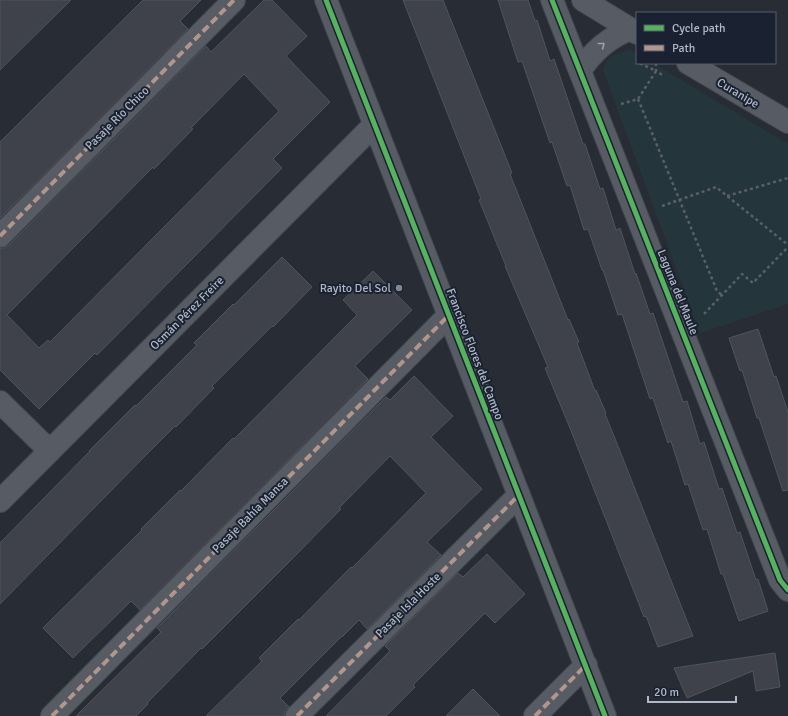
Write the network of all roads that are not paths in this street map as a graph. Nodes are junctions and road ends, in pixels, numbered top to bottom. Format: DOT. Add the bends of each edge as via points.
graph roads {
  1 [pos="234,0"];
  2 [pos="326,0"];
  3 [pos="552,0"];
  4 [pos="582,0"];
  5 [pos="634,31"];
  6 [pos="690,64"];
  7 [pos="580,70"];
  8 [pos="788,122"];
  9 [pos="374,125"];
  10 [pos="0,236"];
  11 [pos="449,315"];
  12 [pos="0,402"];
  13 [pos="50,452"];
  14 [pos="519,495"];
  15 [pos="0,501"];
  16 [pos="788,590"];
  17 [pos="586,665"];
  18 [pos="52,716"];
  19 [pos="297,716"];
  20 [pos="535,716"];
  21 [pos="605,716"];
  1 -- 10 [label="street, Pasaje Río Chico"];
  2 -- 9 [label="street, Francisco Flores del Campo"];
  3 -- 7 [label="street, Laguna del Maule"];
  4 -- 5 [label="street"];
  7 -- 5 [label="street, one-way" via="604,43 622,32"];
  6 -- 8 [label="street, Curanipe"];
  7 -- 16 [label="street, Laguna del Maule" via="780,580"];
  9 -- 11 [label="street, Francisco Flores del Campo"];
  9 -- 13 [label="street, Osmán Pérez Freire"];
  11 -- 14 [label="street, Francisco Flores del Campo"];
  11 -- 18 [label="street, Pasaje Bahía Mansa"];
  12 -- 13 [label="street"];
  13 -- 15 [label="street, Osmán Pérez Freire"];
  14 -- 17 [label="street, Francisco Flores del Campo"];
  14 -- 19 [label="street, Pasaje Isla Hoste"];
  17 -- 20 [label="street"];
  17 -- 21 [label="street, Francisco Flores del Campo"];
}
